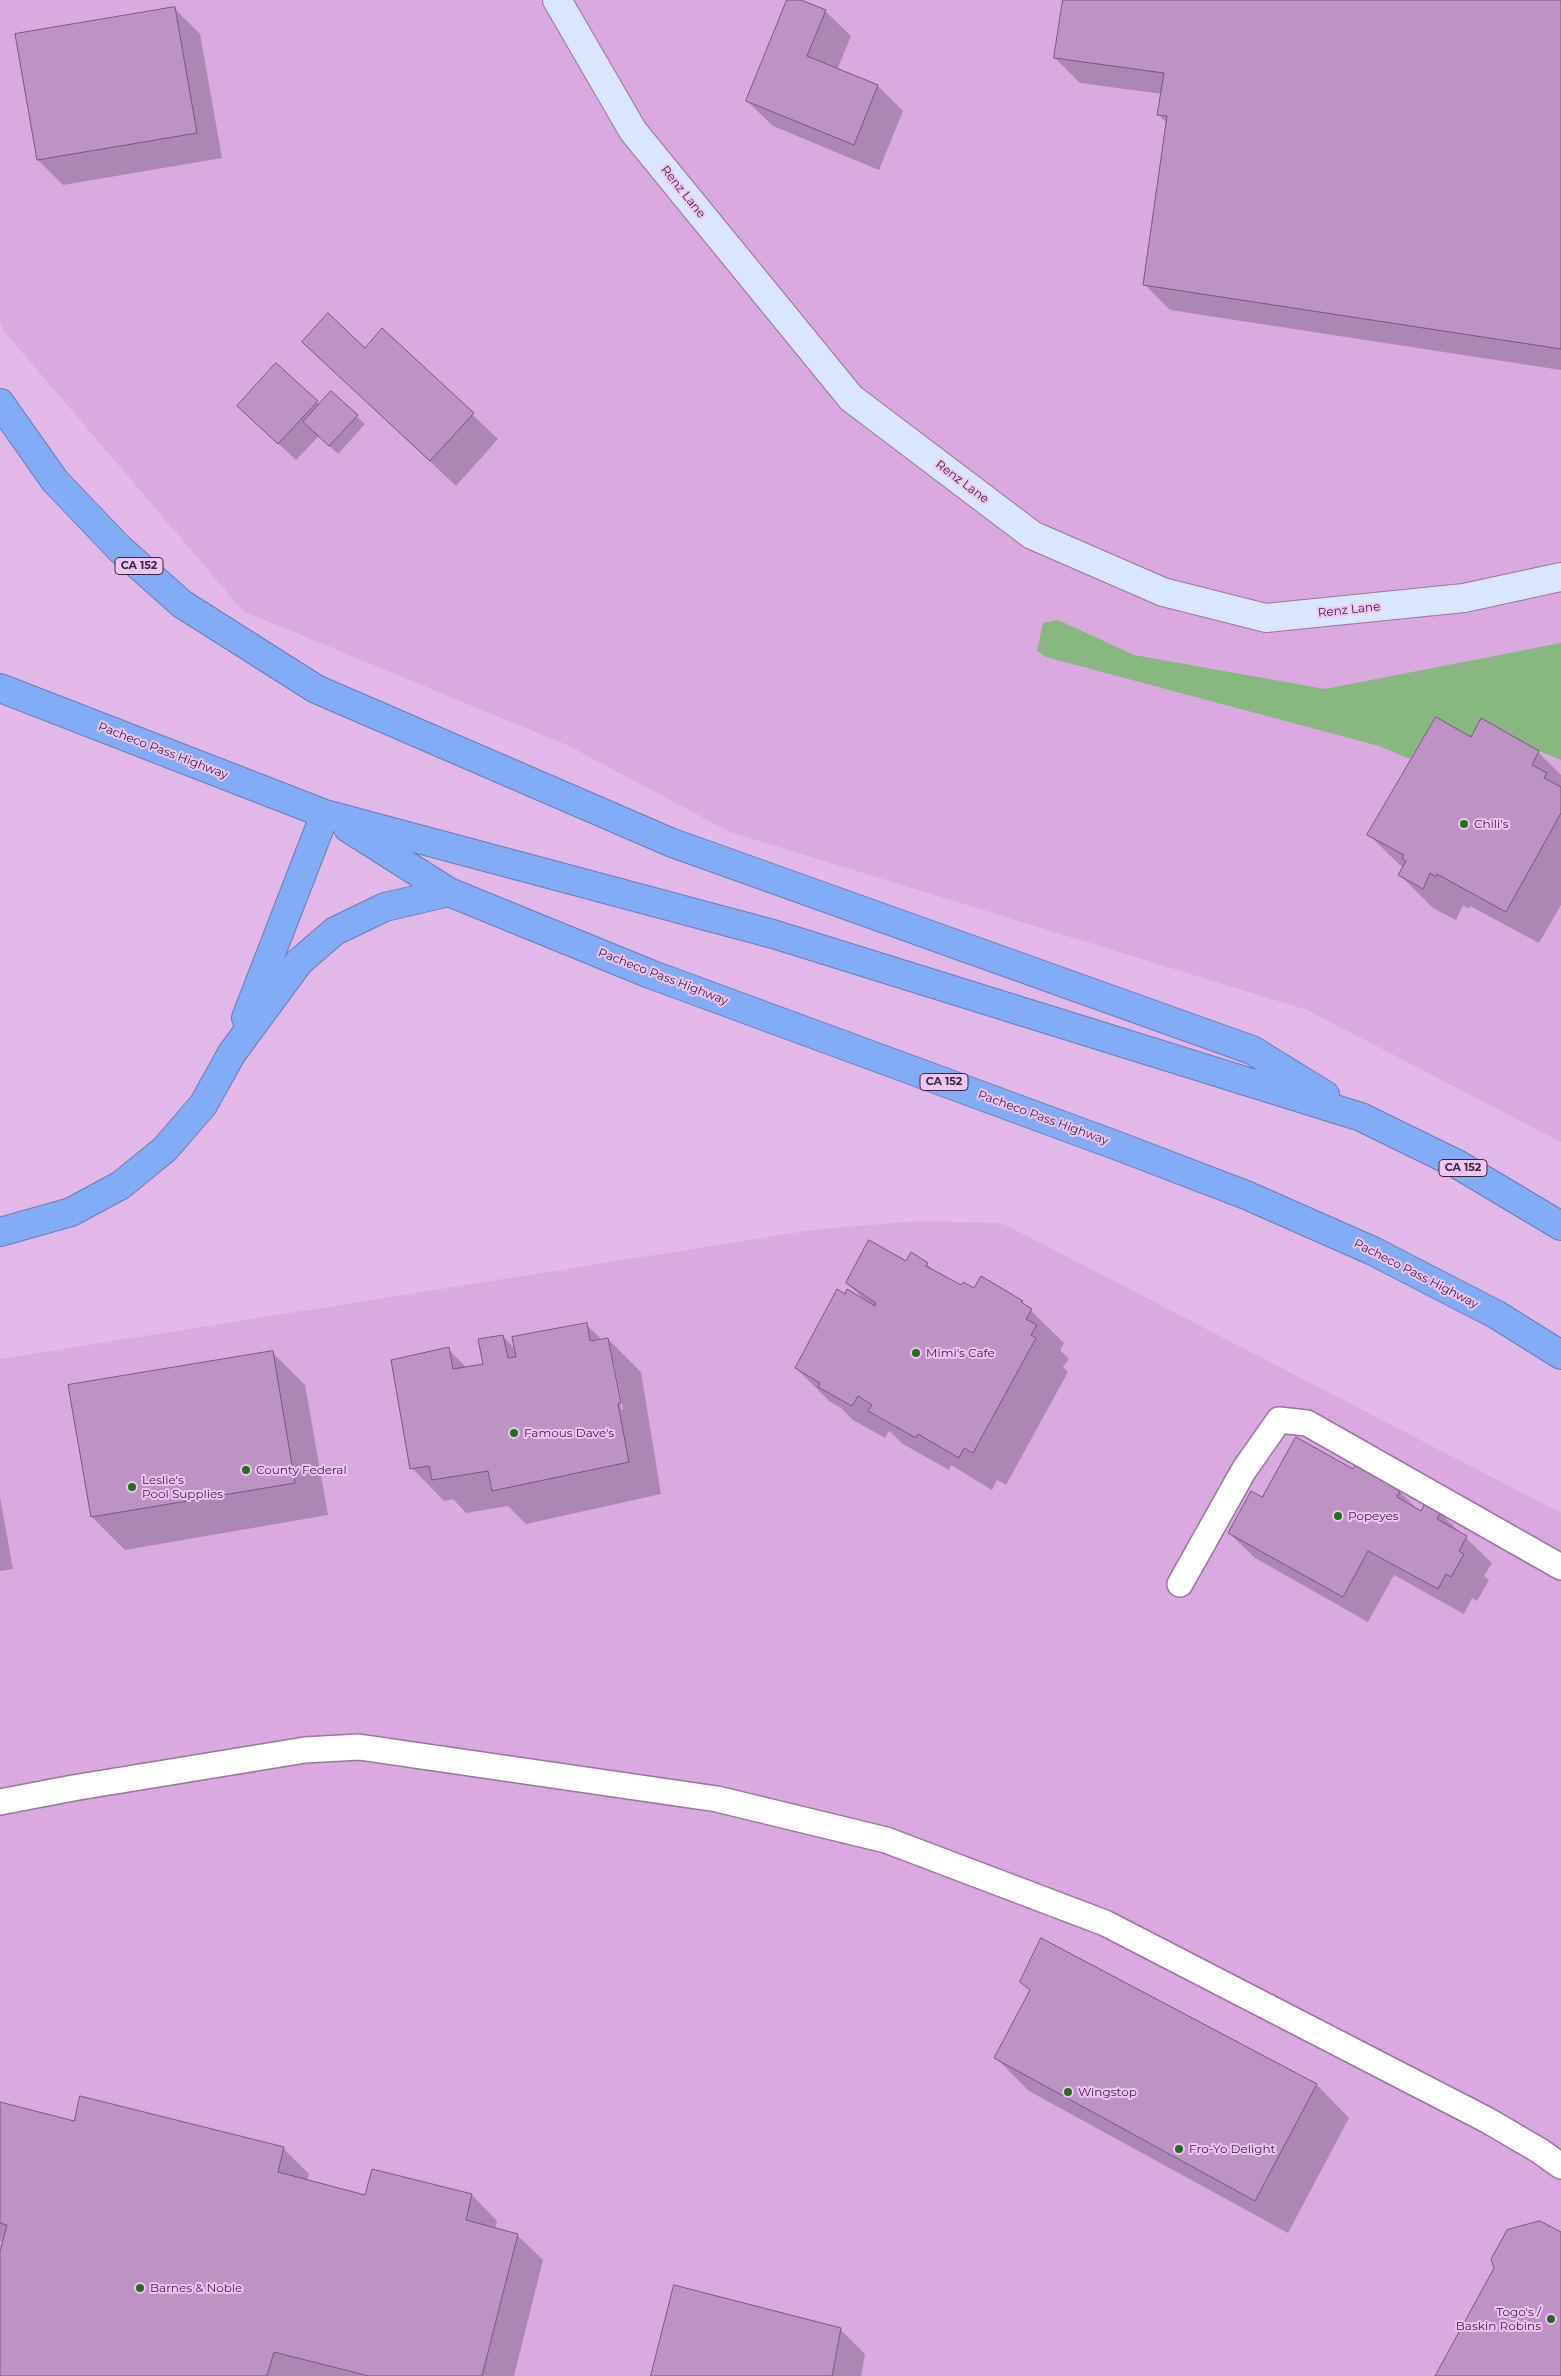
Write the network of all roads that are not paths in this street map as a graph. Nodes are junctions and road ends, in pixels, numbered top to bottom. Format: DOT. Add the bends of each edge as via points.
graph roads {
  1 [pos="557,0"];
  2 [pos="0,403"];
  3 [pos="1561,577"];
  4 [pos="0,688"];
  5 [pos="325,814"];
  6 [pos="449,892"];
  7 [pos="232,1053"];
  8 [pos="1361,1117"];
  9 [pos="1561,1226"];
  10 [pos="0,1232"];
  11 [pos="1561,1355"];
  12 [pos="1561,1567"];
  13 [pos="1180,1584"];
  14 [pos="0,1802"];
  15 [pos="1561,2166"];
  1 -- 3 [label="street, Renz Lane" via="633,132 851,398 1032,535 1163,592 1266,618 1464,598"];
  2 -- 8 [label="highway, CA 152" via="55,481 118,548 182,604 316,689 670,842 1252,1050"];
  4 -- 5 [label="highway, Pacheco Pass Highway / CA 152"];
  5 -- 6 [label="highway, Pacheco Pass Highway / CA 152"];
  5 -- 7 [label="highway"];
  5 -- 8 [label="highway, Pacheco Pass Highway" via="773,934"];
  6 -- 7 [label="highway" via="385,907 335,931 299,962"];
  6 -- 11 [label="highway, Pacheco Pass Highway / CA 152" via="650,974 1246,1195 1373,1251 1497,1316"];
  7 -- 10 [label="highway" via="203,1105 165,1149 121,1185 70,1212"];
  8 -- 9 [label="highway, Pacheco Pass Highway / CA 152" via="1457,1164"];
  12 -- 13 [label="lane" via="1307,1423 1279,1420 1244,1470"];
  14 -- 15 [label="lane" via="305,1750 359,1747 726,1801 886,1840 1105,1923 1479,2116 1540,2150"];
}
